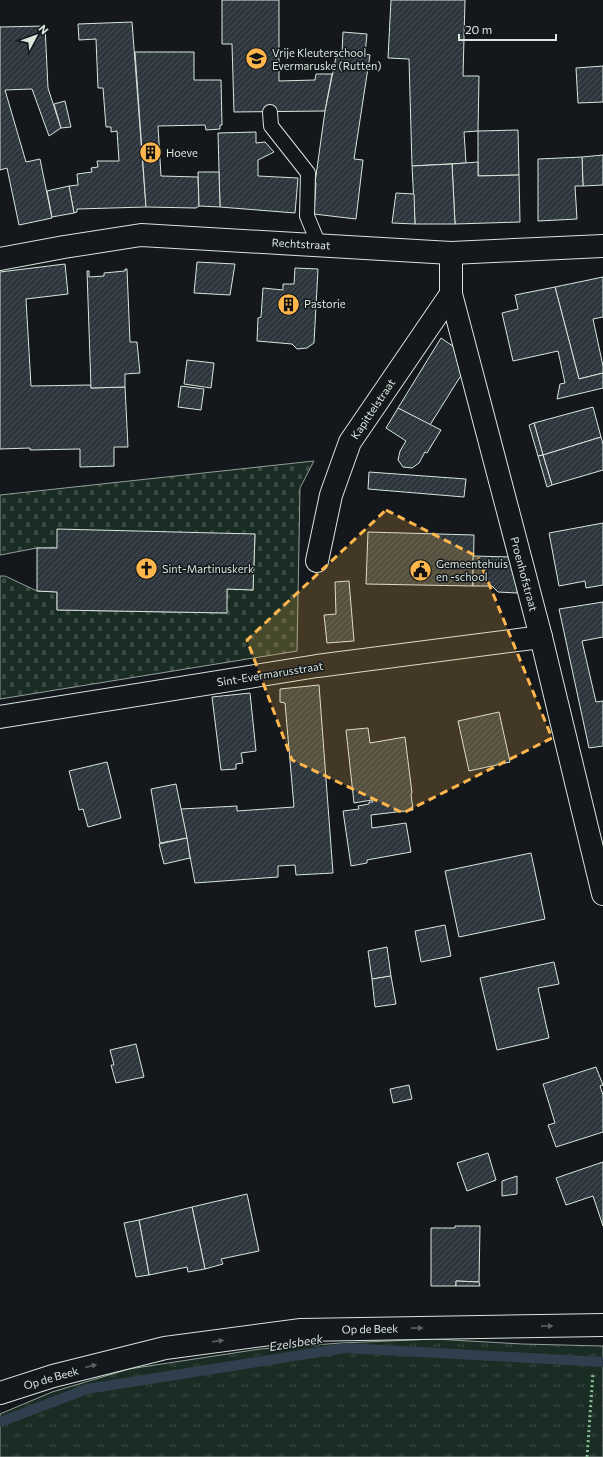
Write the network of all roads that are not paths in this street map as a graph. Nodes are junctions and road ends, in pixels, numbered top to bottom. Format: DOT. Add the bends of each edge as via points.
graph roads {
  1 [pos="270,112"];
  2 [pos="319,245"];
  3 [pos="603,246"];
  4 [pos="451,252"];
  5 [pos="0,259"];
  6 [pos="452,294"];
  7 [pos="317,561"];
  8 [pos="541,637"];
  9 [pos="0,717"];
  10 [pos="603,894"];
  11 [pos="603,1326"];
  12 [pos="0,1394"];
  1 -- 2 [label="lane" via="271,126 308,173 307,216"];
  2 -- 4 [label="street, Rechtstraat"];
  2 -- 5 [label="street, Rechtstraat" via="141,236"];
  3 -- 4 [label="street, Rechtstraat"];
  4 -- 6 [label="street, Proenhofstraat"];
  6 -- 7 [label="street, Kapittelstraat" via="350,442 331,495"];
  6 -- 8 [label="street, Proenhofstraat"];
  8 -- 9 [label="street, Sint-Evermarusstraat" via="317,666"];
  8 -- 10 [label="street, Proenhofstraat"];
  12 -- 11 [label="street, Op de Beek, one-way" via="53,1376 165,1348 301,1330"];
}
